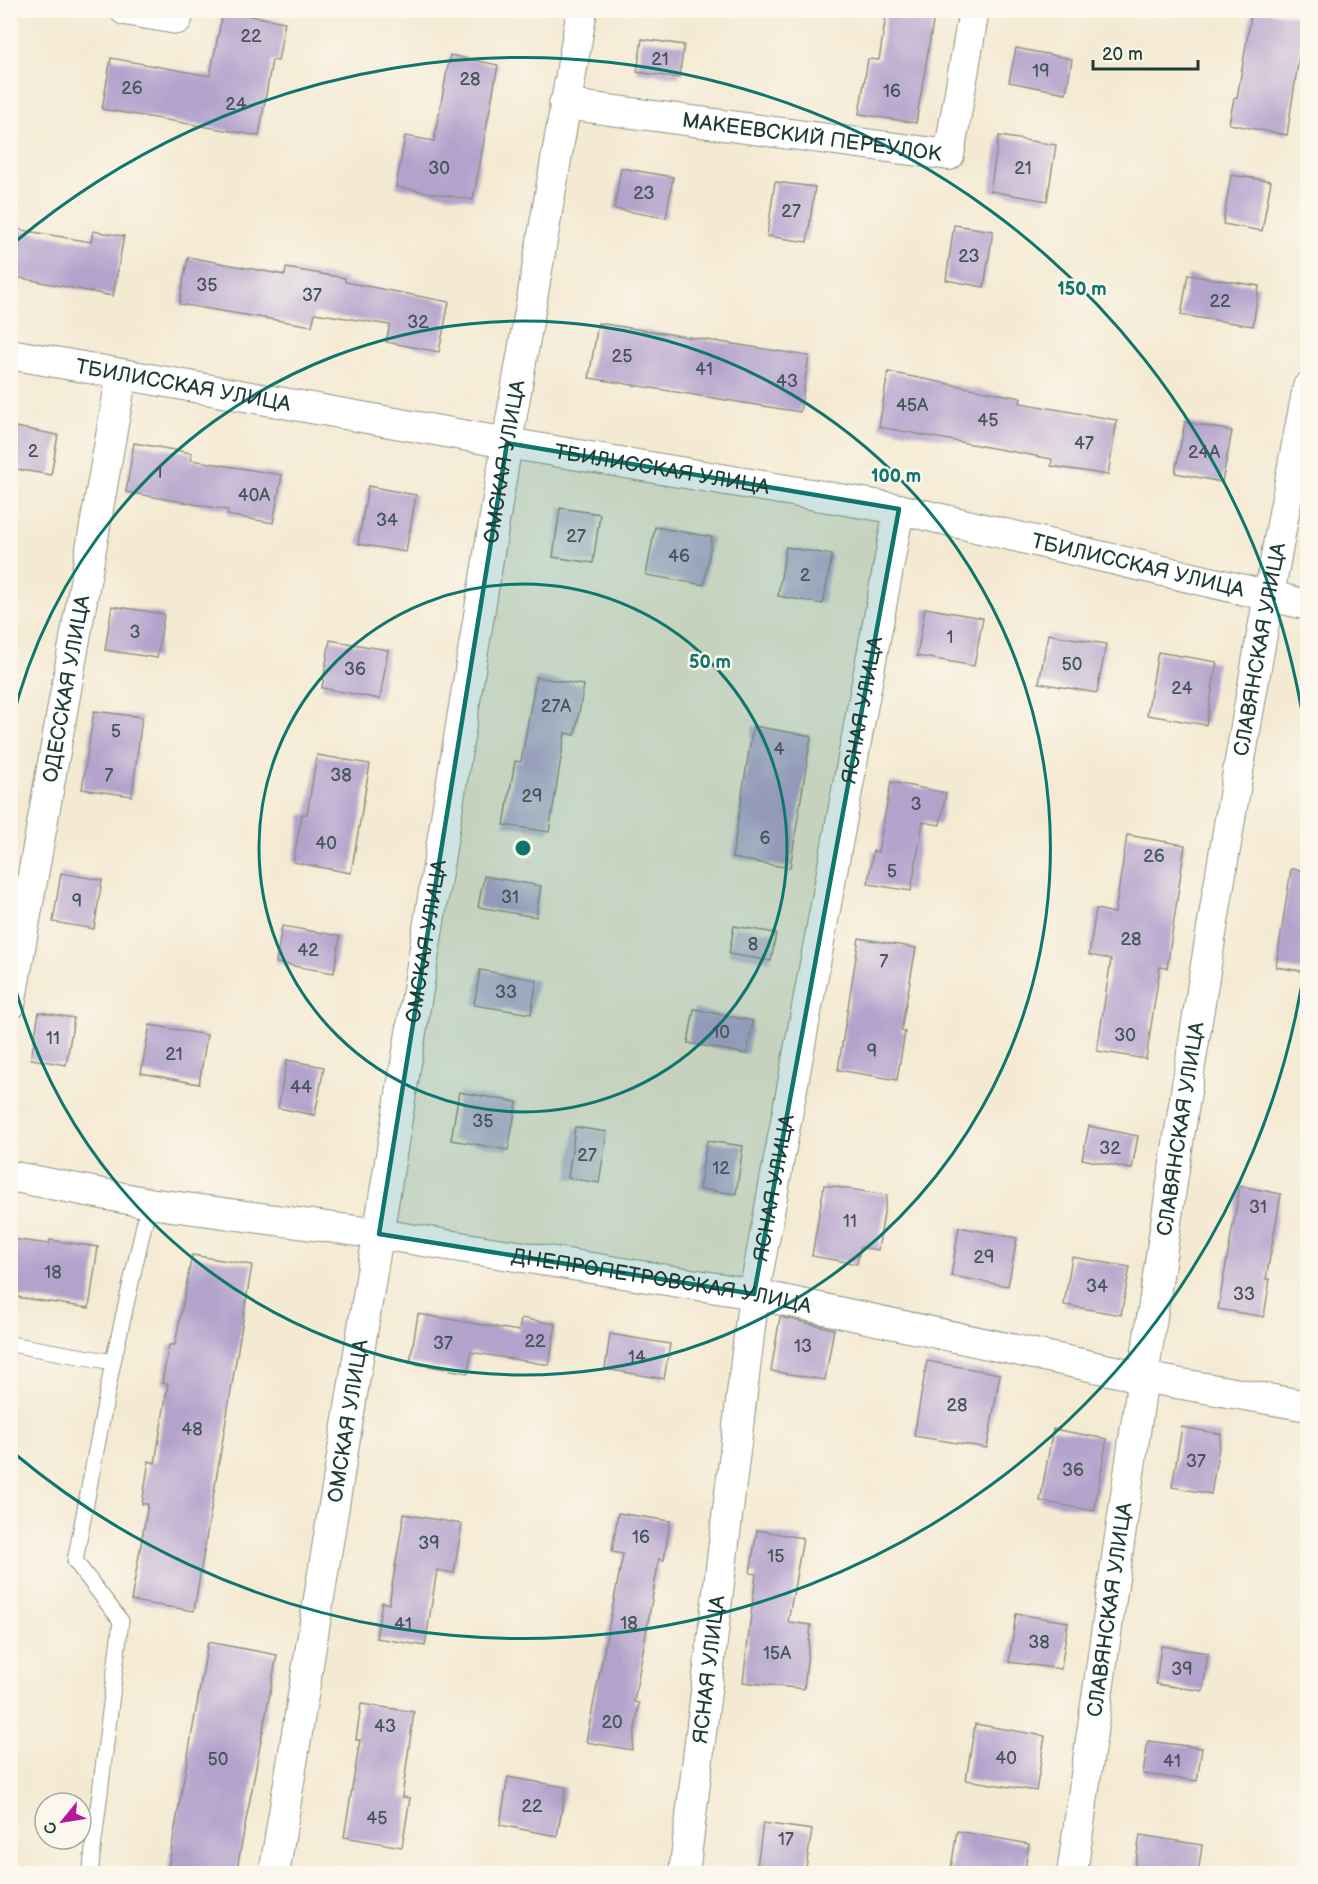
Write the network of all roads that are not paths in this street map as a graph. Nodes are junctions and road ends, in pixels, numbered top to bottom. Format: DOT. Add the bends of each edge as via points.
graph roads {
  1 [pos="125,10"];
  2 [pos="178,10"];
  3 [pos="582,10"];
  4 [pos="974,10"];
  5 [pos="564,104"];
  6 [pos="10,354"];
  7 [pos="122,374"];
  8 [pos="1308,387"];
  9 [pos="507,444"];
  10 [pos="899,509"];
  11 [pos="1267,597"];
  12 [pos="1308,605"];
  13 [pos="10,1005"];
  14 [pos="10,1176"];
  15 [pos="149,1203"];
  16 [pos="378,1234"];
  17 [pos="754,1294"];
  18 [pos="10,1344"];
  19 [pos="112,1362"];
  20 [pos="1142,1377"];
  21 [pos="1308,1406"];
  22 [pos="90,1874"];
  23 [pos="274,1874"];
  24 [pos="684,1874"];
  25 [pos="1072,1874"];
  1 -- 2 [label="street" via="177,19"];
  3 -- 5 [label="street, ОМСКАЯ УЛИЦА"];
  4 -- 5 [label="street, МАКЕЕВСКИЙ ПЕРЕУЛОК" via="949,156"];
  5 -- 9 [label="street, ОМСКАЯ УЛИЦА"];
  6 -- 7 [label="street, ТБИЛИССКАЯ УЛИЦА"];
  7 -- 9 [label="street, ТБИЛИССКАЯ УЛИЦА"];
  7 -- 13 [label="street, ОДЕССКАЯ УЛИЦА"];
  8 -- 11 [label="street, СЛАВЯНСКАЯ УЛИЦА"];
  9 -- 10 [label="street, ТБИЛИССКАЯ УЛИЦА"];
  9 -- 16 [label="street, ОМСКАЯ УЛИЦА"];
  10 -- 11 [label="street, ТБИЛИССКАЯ УЛИЦА"];
  10 -- 17 [label="street, ЯСНАЯ УЛИЦА"];
  11 -- 12 [label="street, ТБИЛИССКАЯ УЛИЦА"];
  11 -- 20 [label="street, СЛАВЯНСКАЯ УЛИЦА"];
  14 -- 15 [label="street, ДНЕПРОПЕТРОВСКАЯ УЛИЦА"];
  15 -- 16 [label="street, ДНЕПРОПЕТРОВСКАЯ УЛИЦА"];
  15 -- 19 [label="lane"];
  16 -- 17 [label="street, ДНЕПРОПЕТРОВСКАЯ УЛИЦА"];
  16 -- 23 [label="street, ОМСКАЯ УЛИЦА"];
  17 -- 20 [label="street, ДНЕПРОПЕТРОВСКАЯ УЛИЦА"];
  17 -- 24 [label="street, ЯСНАЯ УЛИЦА"];
  18 -- 19 [label="lane"];
  19 -- 22 [label="lane" via="75,1561 121,1621"];
  20 -- 21 [label="street, ДНЕПРОПЕТРОВСКАЯ УЛИЦА"];
  20 -- 25 [label="street, СЛАВЯНСКАЯ УЛИЦА"];
}
